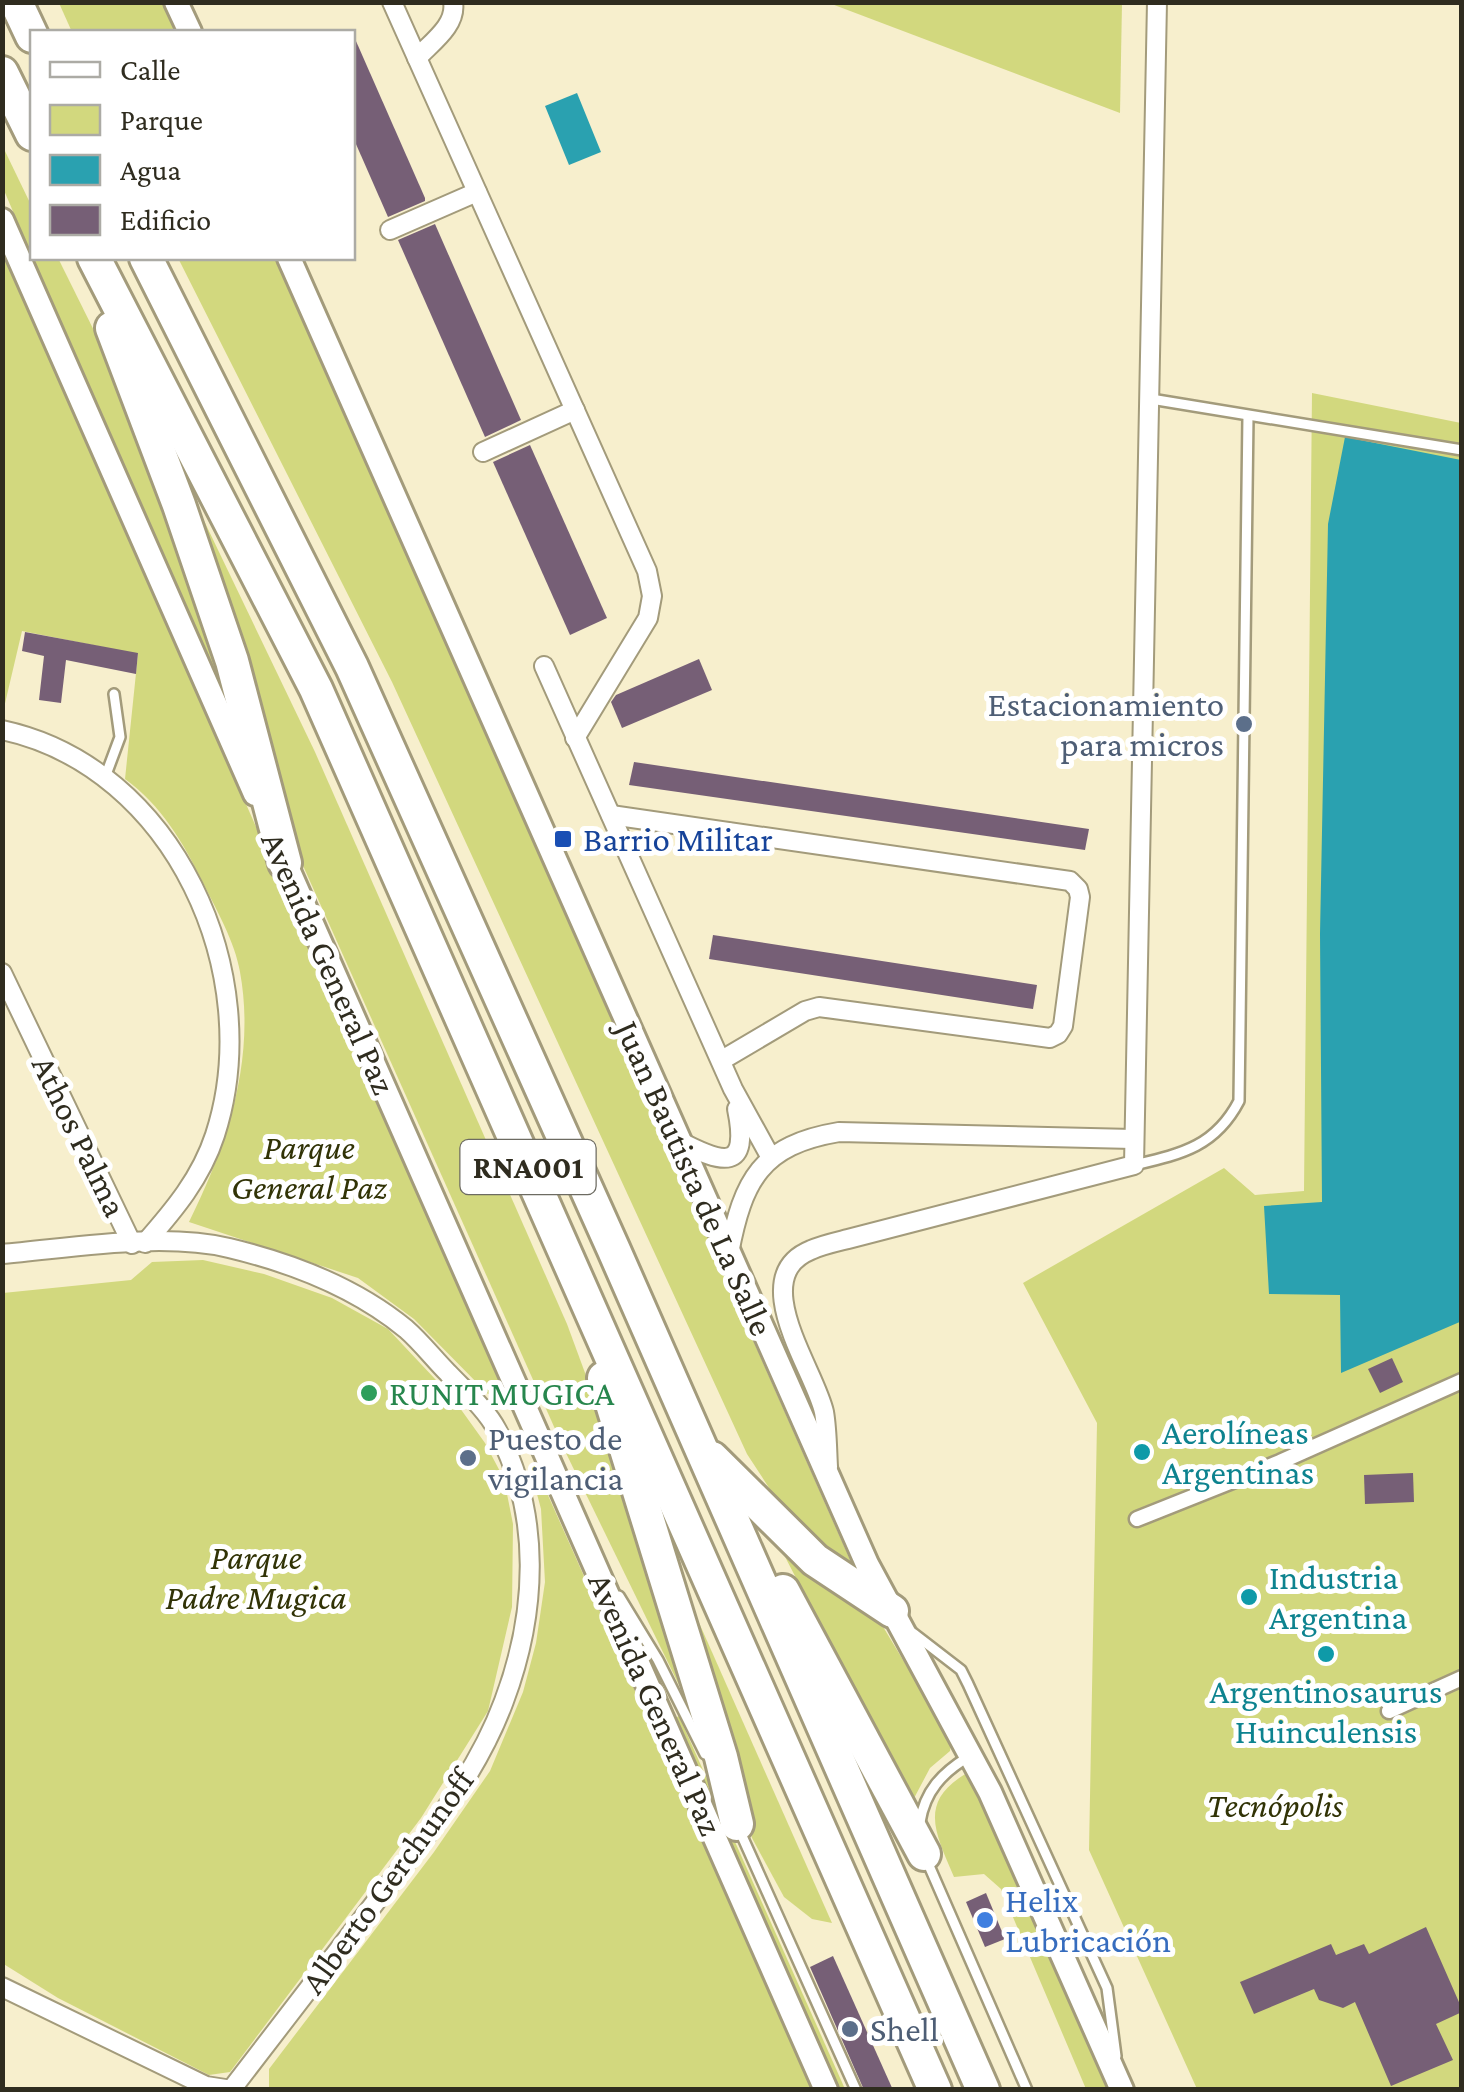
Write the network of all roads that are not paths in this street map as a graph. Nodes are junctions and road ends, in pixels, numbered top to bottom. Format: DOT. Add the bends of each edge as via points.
graph roads {
  1 [pos="16,2"];
  2 [pos="26,2"];
  3 [pos="176,2"];
  4 [pos="392,2"];
  5 [pos="453,2"];
  6 [pos="1157,2"];
  7 [pos="32,30"];
  8 [pos="33,30"];
  9 [pos="189,30"];
  10 [pos="417,58"];
  11 [pos="2,73"];
  12 [pos="30,130"];
  13 [pos="477,192"];
  14 [pos="2,220"];
  15 [pos="390,230"];
  16 [pos="87,260"];
  17 [pos="95,260"];
  18 [pos="147,260"];
  19 [pos="290,260"];
  20 [pos="1152,399"];
  21 [pos="575,410"];
  22 [pos="1248,416"];
  23 [pos="1462,450"];
  24 [pos="483,452"];
  25 [pos="544,666"];
  26 [pos="114,694"];
  27 [pos="2,730"];
  28 [pos="575,738"];
  29 [pos="104,780"];
  30 [pos="611,815"];
  31 [pos="285,863"];
  32 [pos="2,974"];
  33 [pos="722,1060"];
  34 [pos="733,1089"];
  35 [pos="1133,1139"];
  36 [pos="679,1141"];
  37 [pos="770,1158"];
  38 [pos="1134,1166"];
  39 [pos="138,1243"];
  40 [pos="2,1254"];
  41 [pos="729,1254"];
  42 [pos="575,1272"];
  43 [pos="1462,1381"];
  44 [pos="527,1414"];
  45 [pos="496,1427"];
  46 [pos="698,1444"];
  47 [pos="830,1482"];
  48 [pos="1137,1519"];
  49 [pos="577,1526"];
  50 [pos="895,1616"];
  51 [pos="1462,1678"];
  52 [pos="1389,1711"];
  53 [pos="970,1755"];
  54 [pos="737,1824"];
  55 [pos="924,1854"];
  56 [pos="2,1987"];
  57 [pos="1121,2086"];
  58 [pos="232,2089"];
  59 [pos="826,2090"];
  60 [pos="856,2090"];
  61 [pos="935,2090"];
  62 [pos="983,2090"];
  63 [pos="1027,2090"];
  1 -- 7 [label="highway"];
  2 -- 8 [label="highway"];
  3 -- 9 [label="street"];
  4 -- 10 [label="street"];
  5 -- 10 [label="street" via="451,23"];
  6 -- 20 [label="street"];
  10 -- 13 [label="street"];
  11 -- 12 [label="highway"];
  13 -- 15 [label="street"];
  13 -- 21 [label="street"];
  14 -- 31 [label="street, Avenida General Paz"];
  16 -- 31 [label="highway" via="232,661"];
  17 -- 42 [label="highway, RNA001" via="316,689"];
  18 -- 46 [label="highway, RNA001" via="352,667"];
  19 -- 36 [label="street, Juan Bautista de La Salle"];
  20 -- 22 [label="lane"];
  20 -- 35 [label="street"];
  21 -- 24 [label="street"];
  21 -- 28 [label="street" via="652,596 636,642"];
  22 -- 23 [label="lane"];
  22 -- 38 [label="lane" via="1239,1101 1211,1138"];
  25 -- 28 [label="street"];
  26 -- 29 [label="lane" via="120,737"];
  27 -- 29 [label="street" via="42,742"];
  28 -- 30 [label="street"];
  29 -- 39 [label="street" via="138,806 188,876 217,941 226,984 228,1056 215,1135 181,1202"];
  30 -- 33 [label="street"];
  30 -- 33 [label="street" via="1070,881 1078,889 1064,1026 1050,1038 819,1007"];
  31 -- 44 [label="street, Avenida General Paz"];
  32 -- 39 [label="street, Athos Palma"];
  33 -- 34 [label="street"];
  34 -- 36 [label="street" via="740,1148 715,1159"];
  34 -- 37 [label="street"];
  35 -- 37 [label="street" via="838,1132 787,1145"];
  35 -- 38 [label="street"];
  36 -- 41 [label="street, Juan Bautista de La Salle"];
  37 -- 41 [label="street" via="739,1208"];
  38 -- 47 [label="street" via="799,1256 784,1281 785,1316 824,1410"];
  39 -- 40 [label="street, Alberto Gerchunoff"];
  39 -- 45 [label="street, Alberto Gerchunoff" via="226,1247 300,1269 361,1297 408,1331"];
  41 -- 47 [label="street, Juan Bautista de La Salle"];
  42 -- 54 [label="highway"];
  42 -- 61 [label="highway, RNA001"];
  43 -- 48 [label="street"];
  44 -- 45 [label="street"];
  44 -- 49 [label="street, Avenida General Paz"];
  45 -- 58 [label="street, Alberto Gerchunoff" via="521,1486 532,1575 525,1640 503,1704 472,1769 435,1824"];
  46 -- 50 [label="highway" via="815,1560"];
  46 -- 55 [label="highway"];
  46 -- 62 [label="highway, RNA001"];
  47 -- 50 [label="street, Juan Bautista de La Salle"];
  49 -- 54 [label="lane" via="658,1660"];
  49 -- 59 [label="street, Avenida General Paz"];
  50 -- 53 [label="street, Juan Bautista de La Salle"];
  50 -- 57 [label="lane" via="961,1670 980,1709 1107,1988"];
  51 -- 52 [label="street"];
  53 -- 55 [label="lane" via="927,1796 920,1822"];
  53 -- 57 [label="street, Juan Bautista de La Salle"];
  54 -- 60 [label="lane"];
  55 -- 63 [label="lane"];
  56 -- 58 [label="street" via="206,2086"];
}
